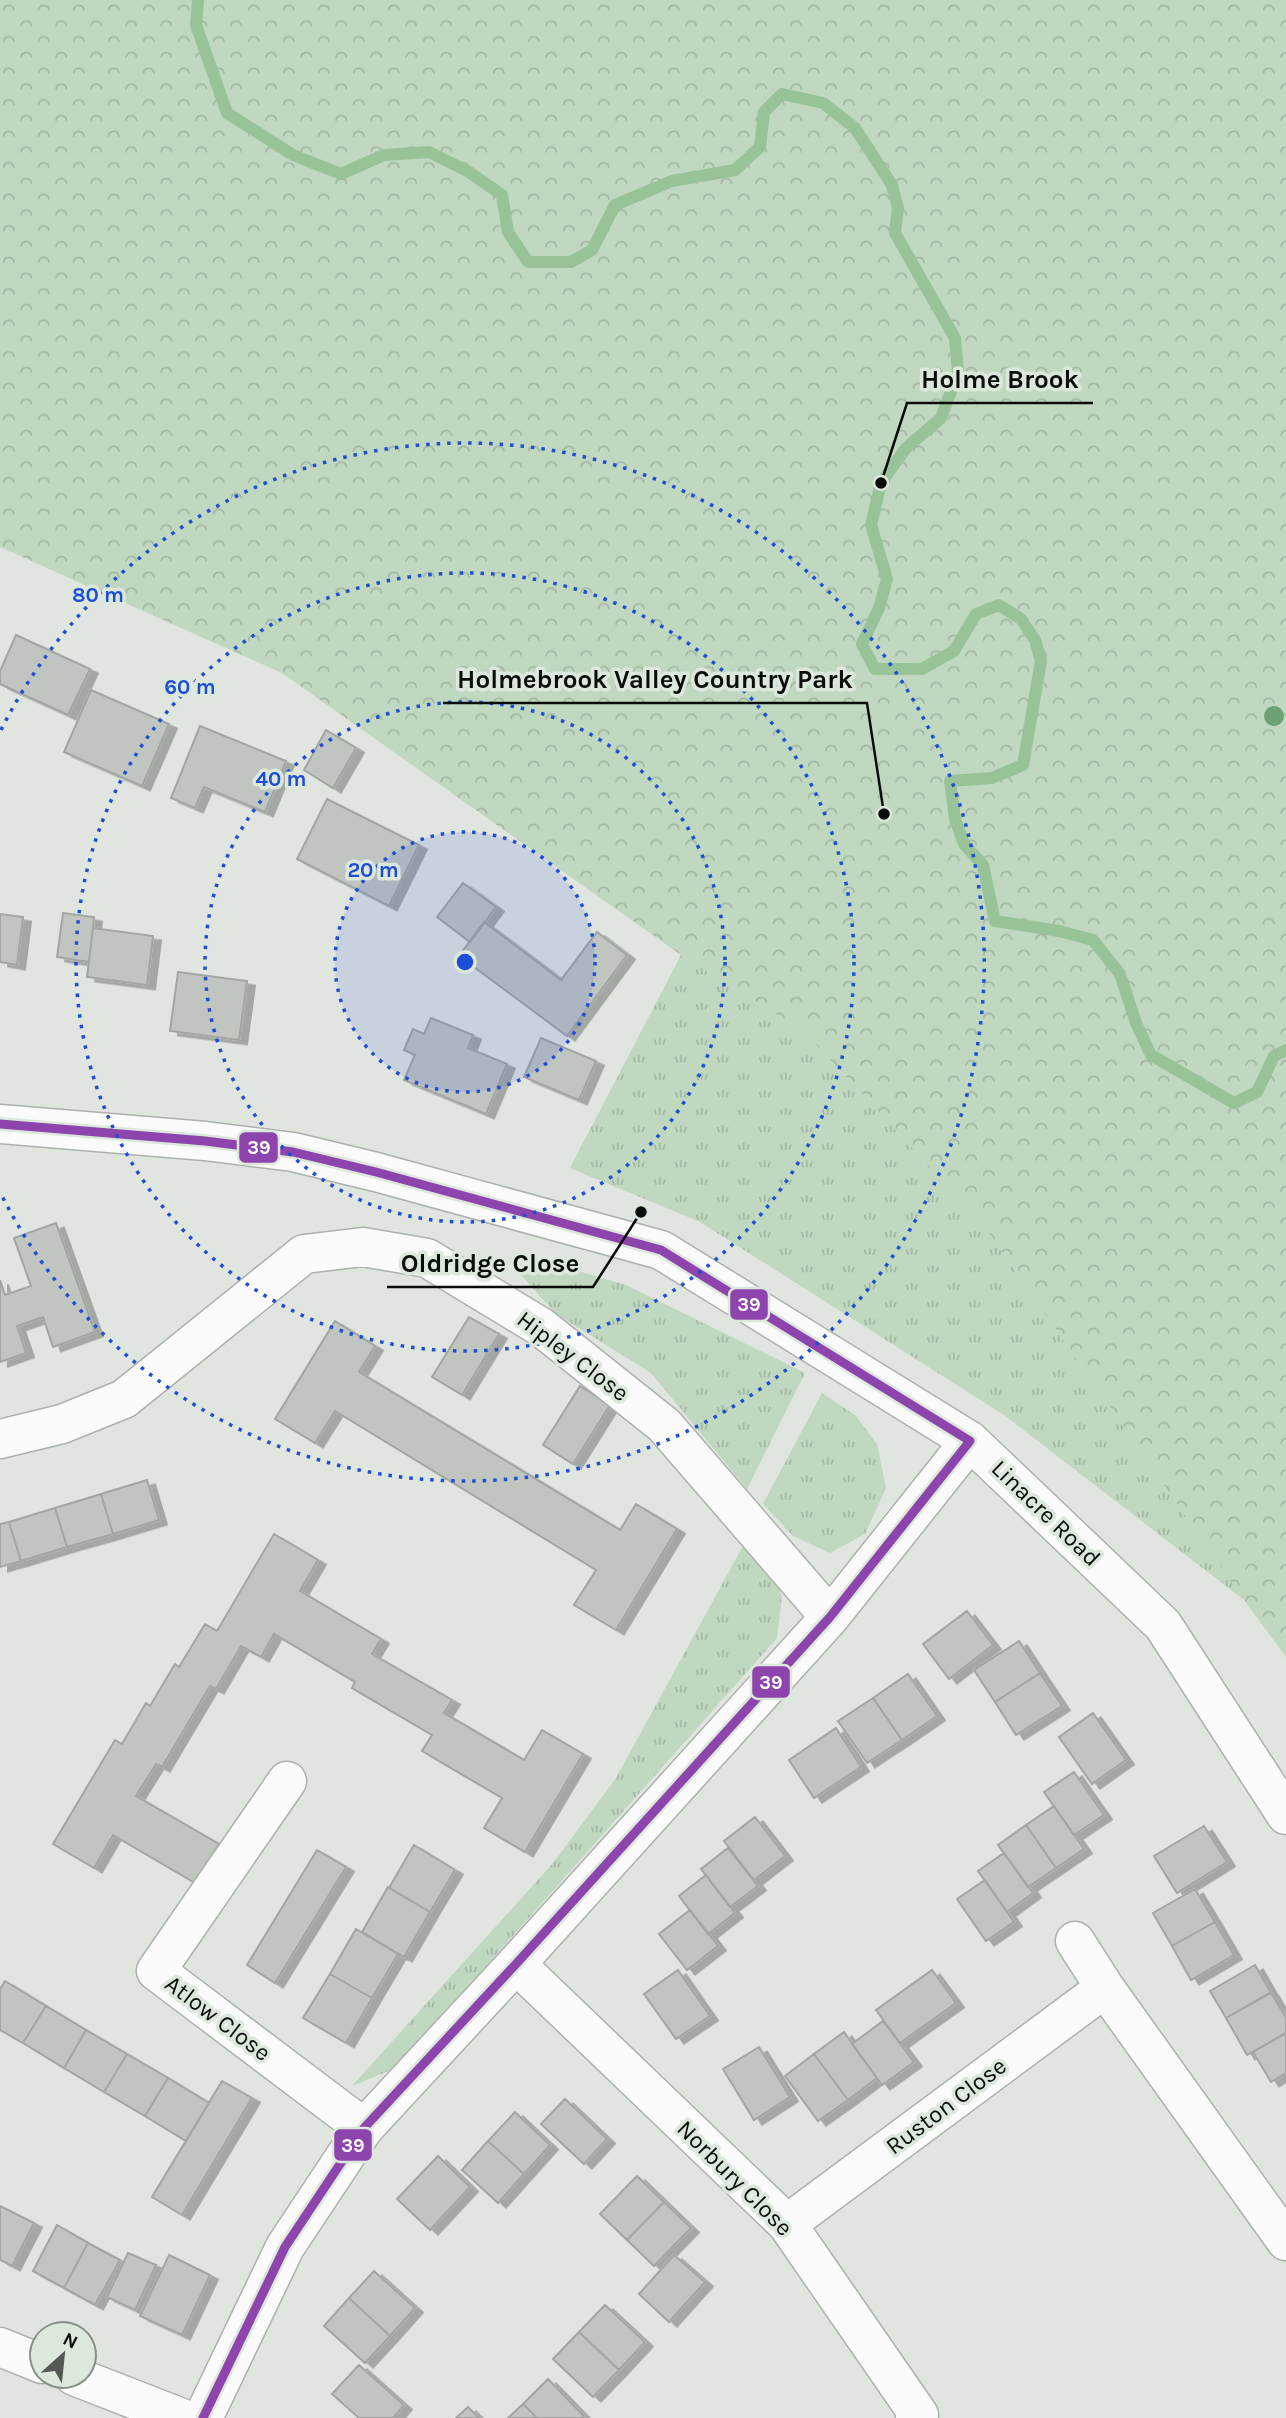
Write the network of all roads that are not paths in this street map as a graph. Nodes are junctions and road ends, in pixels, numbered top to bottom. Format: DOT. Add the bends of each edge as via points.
graph roads {
  1 [pos="0,1124"];
  2 [pos="0,1439"];
  3 [pos="970,1441"];
  4 [pos="830,1617"];
  5 [pos="287,1781"];
  6 [pos="1286,1815"];
  7 [pos="1075,1941"];
  8 [pos="516,1964"];
  9 [pos="1105,1988"];
  10 [pos="364,2128"];
  11 [pos="787,2224"];
  12 [pos="1286,2241"];
  13 [pos="0,2347"];
  14 [pos="28,2358"];
  15 [pos="98,2385"];
  16 [pos="183,2418"];
  17 [pos="204,2418"];
  18 [pos="915,2418"];
  1 -- 3 [label="street, Linacre Road" via="293,1152 661,1250"];
  2 -- 4 [label="street, Hipley Close" via="62,1424 124,1399 304,1254 363,1247 427,1258 541,1327 664,1426"];
  3 -- 4 [label="street"];
  3 -- 6 [label="street, Linacre Road" via="1163,1625"];
  4 -- 8 [label="street"];
  5 -- 10 [label="street, Atlow Close" via="156,1971"];
  7 -- 9 [label="street"];
  8 -- 10 [label="street"];
  8 -- 11 [label="street, Norbury Close"];
  9 -- 11 [label="street, Ruston Close"];
  9 -- 12 [label="street"];
  10 -- 17 [label="street" via="285,2247"];
  11 -- 18 [label="street, Norbury Close" via="919,2415"];
  13 -- 14 [label="street"];
  15 -- 16 [label="street"];
}
